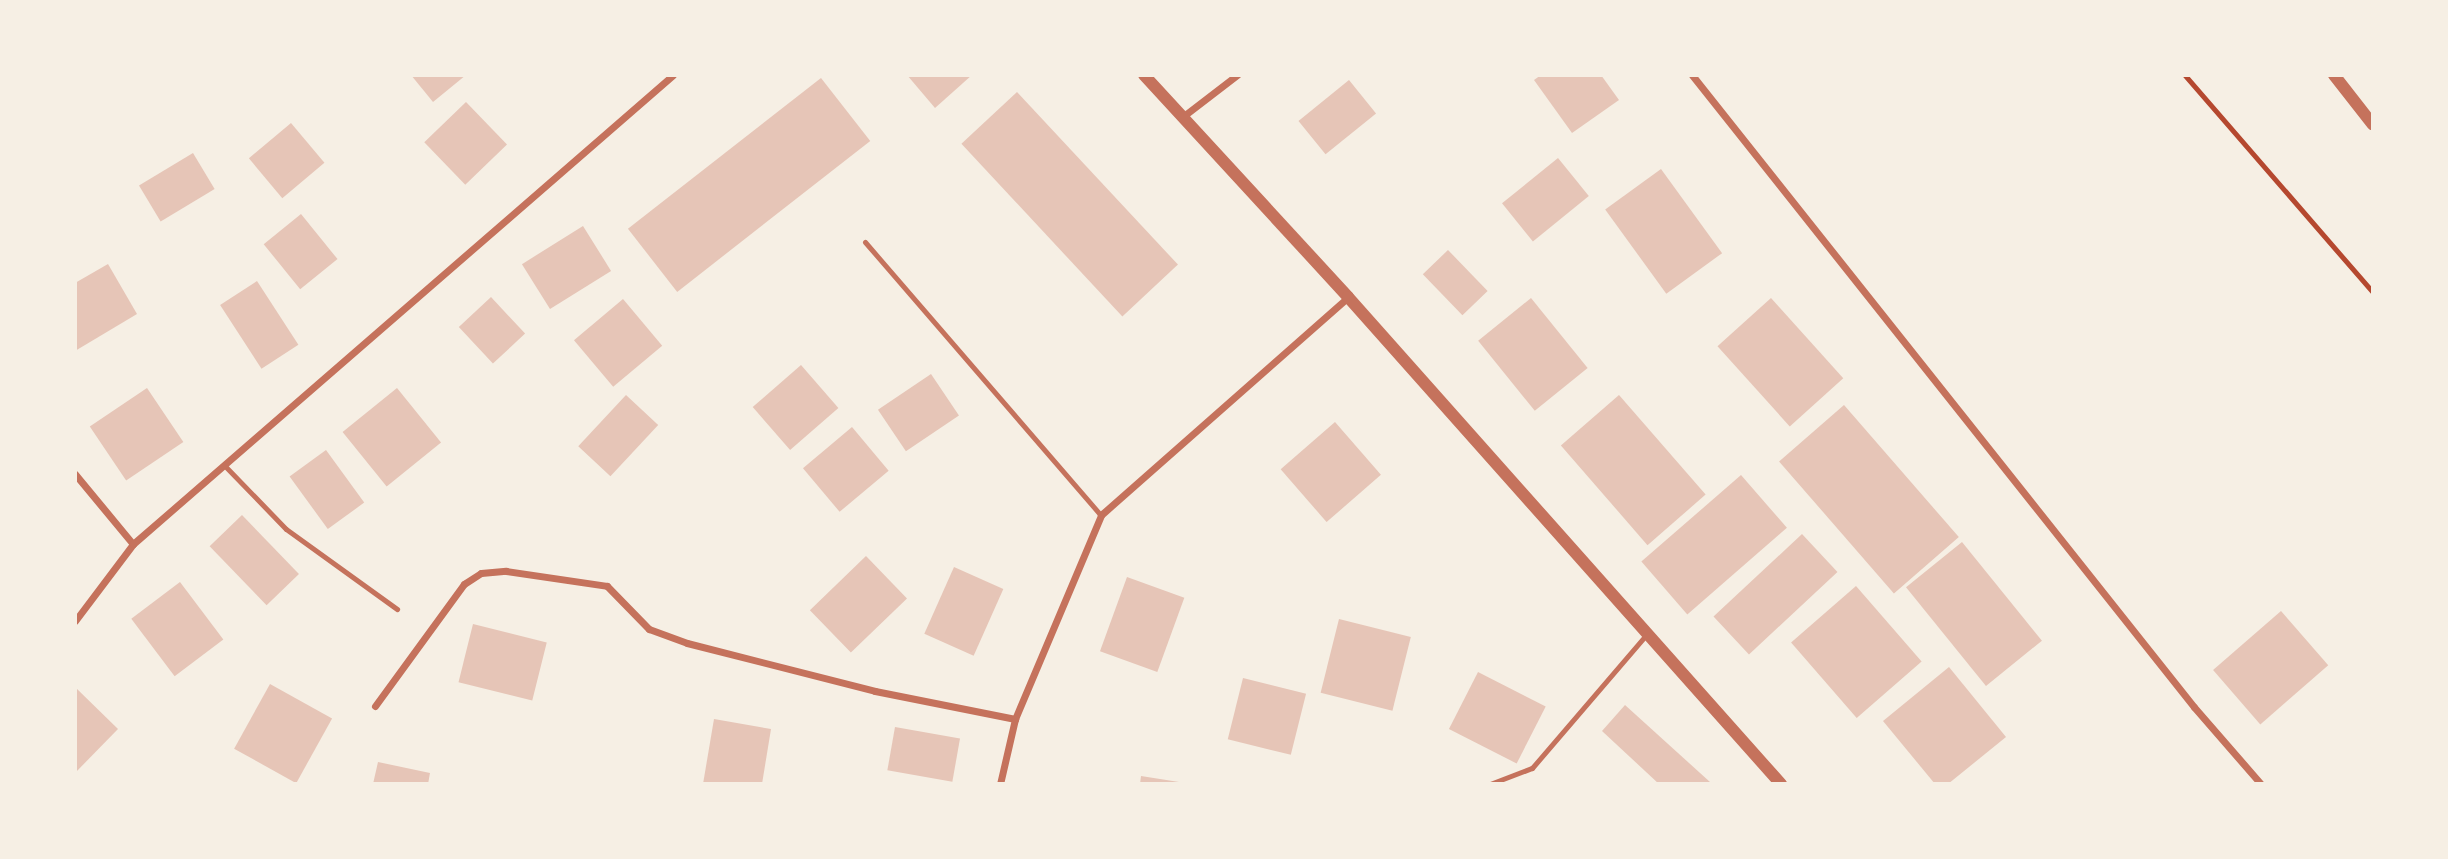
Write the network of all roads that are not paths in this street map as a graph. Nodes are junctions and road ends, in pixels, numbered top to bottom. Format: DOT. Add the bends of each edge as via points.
graph roads {
  1 [pos="673,75"];
  2 [pos="1144,75"];
  3 [pos="1237,75"];
  4 [pos="1692,75"];
  5 [pos="2334,75"];
  6 [pos="1181,119"];
  7 [pos="2373,125"];
  8 [pos="865,242"];
  9 [pos="1348,297"];
  10 [pos="224,465"];
  11 [pos="75,474"];
  12 [pos="1101,515"];
  13 [pos="133,544"];
  14 [pos="397,609"];
  15 [pos="75,621"];
  16 [pos="1647,634"];
  17 [pos="375,706"];
  18 [pos="1015,719"];
  19 [pos="1000,784"];
  20 [pos="1490,784"];
  21 [pos="1781,784"];
  22 [pos="2261,784"];
  1 -- 10 [label="street"];
  2 -- 6 [label="street"];
  3 -- 6 [label="street"];
  4 -- 22 [label="street" via="2193,707"];
  5 -- 7 [label="street"];
  6 -- 9 [label="street"];
  8 -- 12 [label="lane"];
  9 -- 12 [label="street"];
  9 -- 16 [label="street"];
  10 -- 13 [label="street"];
  10 -- 14 [label="lane" via="286,529"];
  11 -- 13 [label="street"];
  12 -- 18 [label="street"];
  13 -- 15 [label="street"];
  16 -- 20 [label="lane" via="1532,768"];
  16 -- 21 [label="street"];
  17 -- 18 [label="street" via="464,584 481,573 506,571 607,586 649,629 687,643 876,691"];
  18 -- 19 [label="street"];
}
